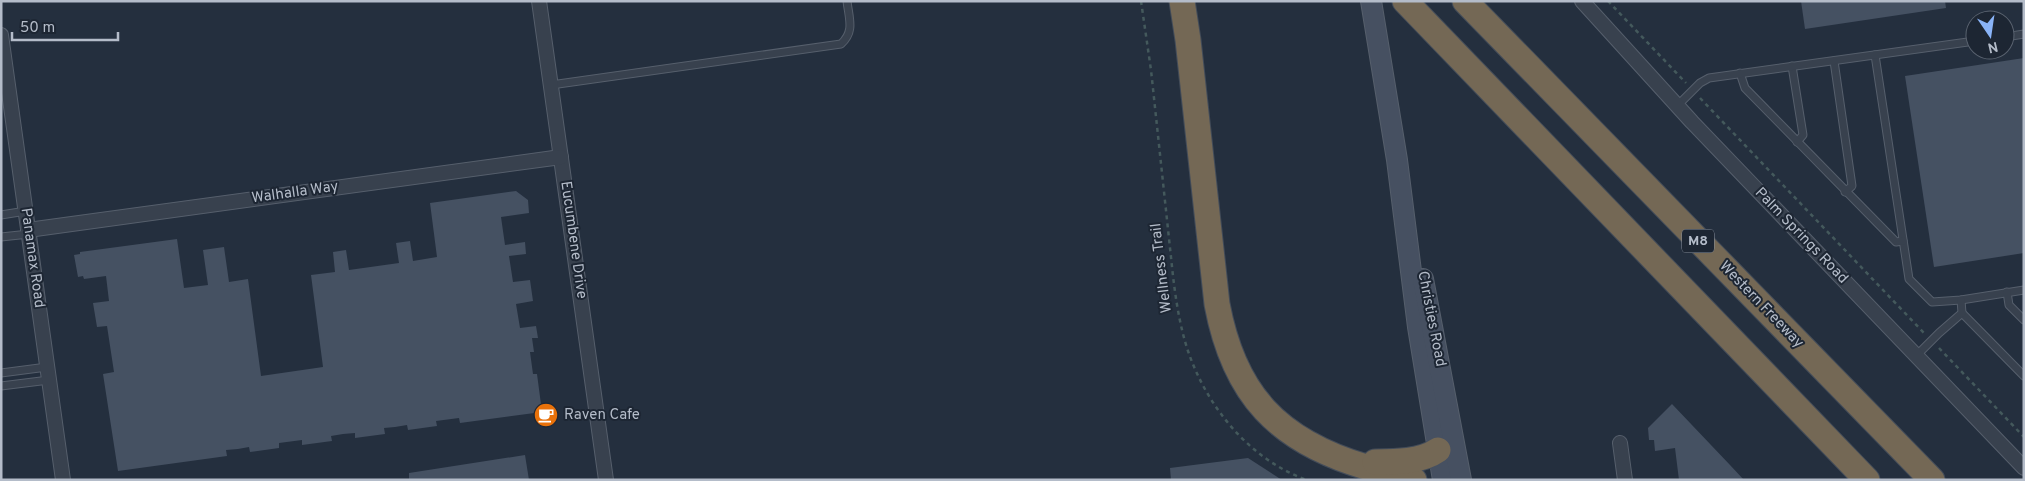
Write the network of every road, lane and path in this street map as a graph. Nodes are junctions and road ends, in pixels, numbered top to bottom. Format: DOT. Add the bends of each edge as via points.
graph roads {
  1 [pos="539,1"];
  2 [pos="847,1"];
  3 [pos="1141,1"];
  4 [pos="1182,1"];
  5 [pos="1371,1"];
  6 [pos="1406,1"];
  7 [pos="1465,1"];
  8 [pos="1582,1"];
  9 [pos="1608,1"];
  10 [pos="1,36"];
  11 [pos="1965,42"];
  12 [pos="1875,56"];
  13 [pos="1834,61"];
  14 [pos="1792,66"];
  15 [pos="1740,73"];
  16 [pos="551,85"];
  17 [pos="5,87"];
  18 [pos="1693,90"];
  19 [pos="1677,106"];
  20 [pos="1797,142"];
  21 [pos="561,157"];
  22 [pos="1397,160"];
  23 [pos="1845,192"];
  24 [pos="26,211"];
  25 [pos="1,215"];
  26 [pos="28,232"];
  27 [pos="1,237"];
  28 [pos="1904,242"];
  29 [pos="2024,290"];
  30 [pos="2007,292"];
  31 [pos="1961,300"];
  32 [pos="1428,301"];
  33 [pos="1962,313"];
  34 [pos="2024,320"];
  35 [pos="1932,340"];
  36 [pos="1916,356"];
  37 [pos="1,373"];
  38 [pos="48,374"];
  39 [pos="2024,376"];
  40 [pos="1,386"];
  41 [pos="2024,437"];
  42 [pos="1620,443"];
  43 [pos="1438,450"];
  44 [pos="1345,460"];
  45 [pos="2024,468"];
  46 [pos="63,480"];
  47 [pos="606,480"];
  48 [pos="1306,480"];
  49 [pos="1414,480"];
  50 [pos="1443,480"];
  51 [pos="1461,480"];
  52 [pos="1625,480"];
  53 [pos="1867,480"];
  54 [pos="1932,480"];
  1 -- 16 [label="street, Eucumbene Drive"];
  2 -- 16 [label="lane" via="851,31 841,44"];
  3 -- 48 [label="path, Wellness Trail" via="1174,285 1188,350 1212,403 1240,436 1264,458"];
  4 -- 44 [label="highway" via="1217,304 1226,344 1250,392 1272,418 1304,441"];
  5 -- 22 [label="main road, Christies Road"];
  6 -- 53 [label="highway"];
  7 -- 54 [label="highway, Western Freeway / M8"];
  8 -- 19 [label="street, Palm Springs Road"];
  9 -- 18 [label="path"];
  10 -- 17 [label="street, Panamax Road"];
  11 -- 12 [label="lane"];
  12 -- 13 [label="lane"];
  12 -- 28 [label="lane"];
  13 -- 14 [label="lane"];
  13 -- 23 [label="lane" via="1852,186"];
  14 -- 15 [label="lane"];
  14 -- 20 [label="lane" via="1803,135"];
  15 -- 18 [label="lane" via="1709,78"];
  15 -- 20 [label="lane" via="1745,88"];
  16 -- 21 [label="street, Eucumbene Drive"];
  17 -- 24 [label="street, Panamax Road"];
  18 -- 19 [label="lane"];
  18 -- 35 [label="path"];
  19 -- 36 [label="street, Palm Springs Road"];
  20 -- 23 [label="lane"];
  21 -- 26 [label="street, Walhalla Way"];
  21 -- 47 [label="street, Eucumbene Drive"];
  22 -- 32 [label="main road, Christies Road"];
  22 -- 43 [label="main road, Christies Road" via="1418,328"];
  23 -- 28 [label="lane" via="1896,242"];
  24 -- 25 [label="lane"];
  24 -- 26 [label="street, Panamax Road"];
  26 -- 27 [label="lane"];
  26 -- 38 [label="street, Panamax Road"];
  28 -- 31 [label="lane" via="1909,279 1932,302"];
  29 -- 30 [label="lane"];
  30 -- 31 [label="lane"];
  30 -- 34 [label="lane" via="2009,305"];
  31 -- 33 [label="lane"];
  32 -- 43 [label="main road" via="1433,365 1444,436"];
  32 -- 51 [label="main road, Christies Road"];
  33 -- 35 [label="lane"];
  33 -- 39 [label="lane"];
  35 -- 36 [label="lane"];
  35 -- 41 [label="path"];
  36 -- 45 [label="street, Palm Springs Road"];
  37 -- 38 [label="lane"];
  38 -- 40 [label="lane"];
  38 -- 46 [label="street, Panamax Road"];
  42 -- 52 [label="street"];
  43 -- 44 [label="highway" via="1418,458 1390,462"];
  43 -- 50 [label="main road, Christies Road"];
  44 -- 49 [label="highway"];
}
